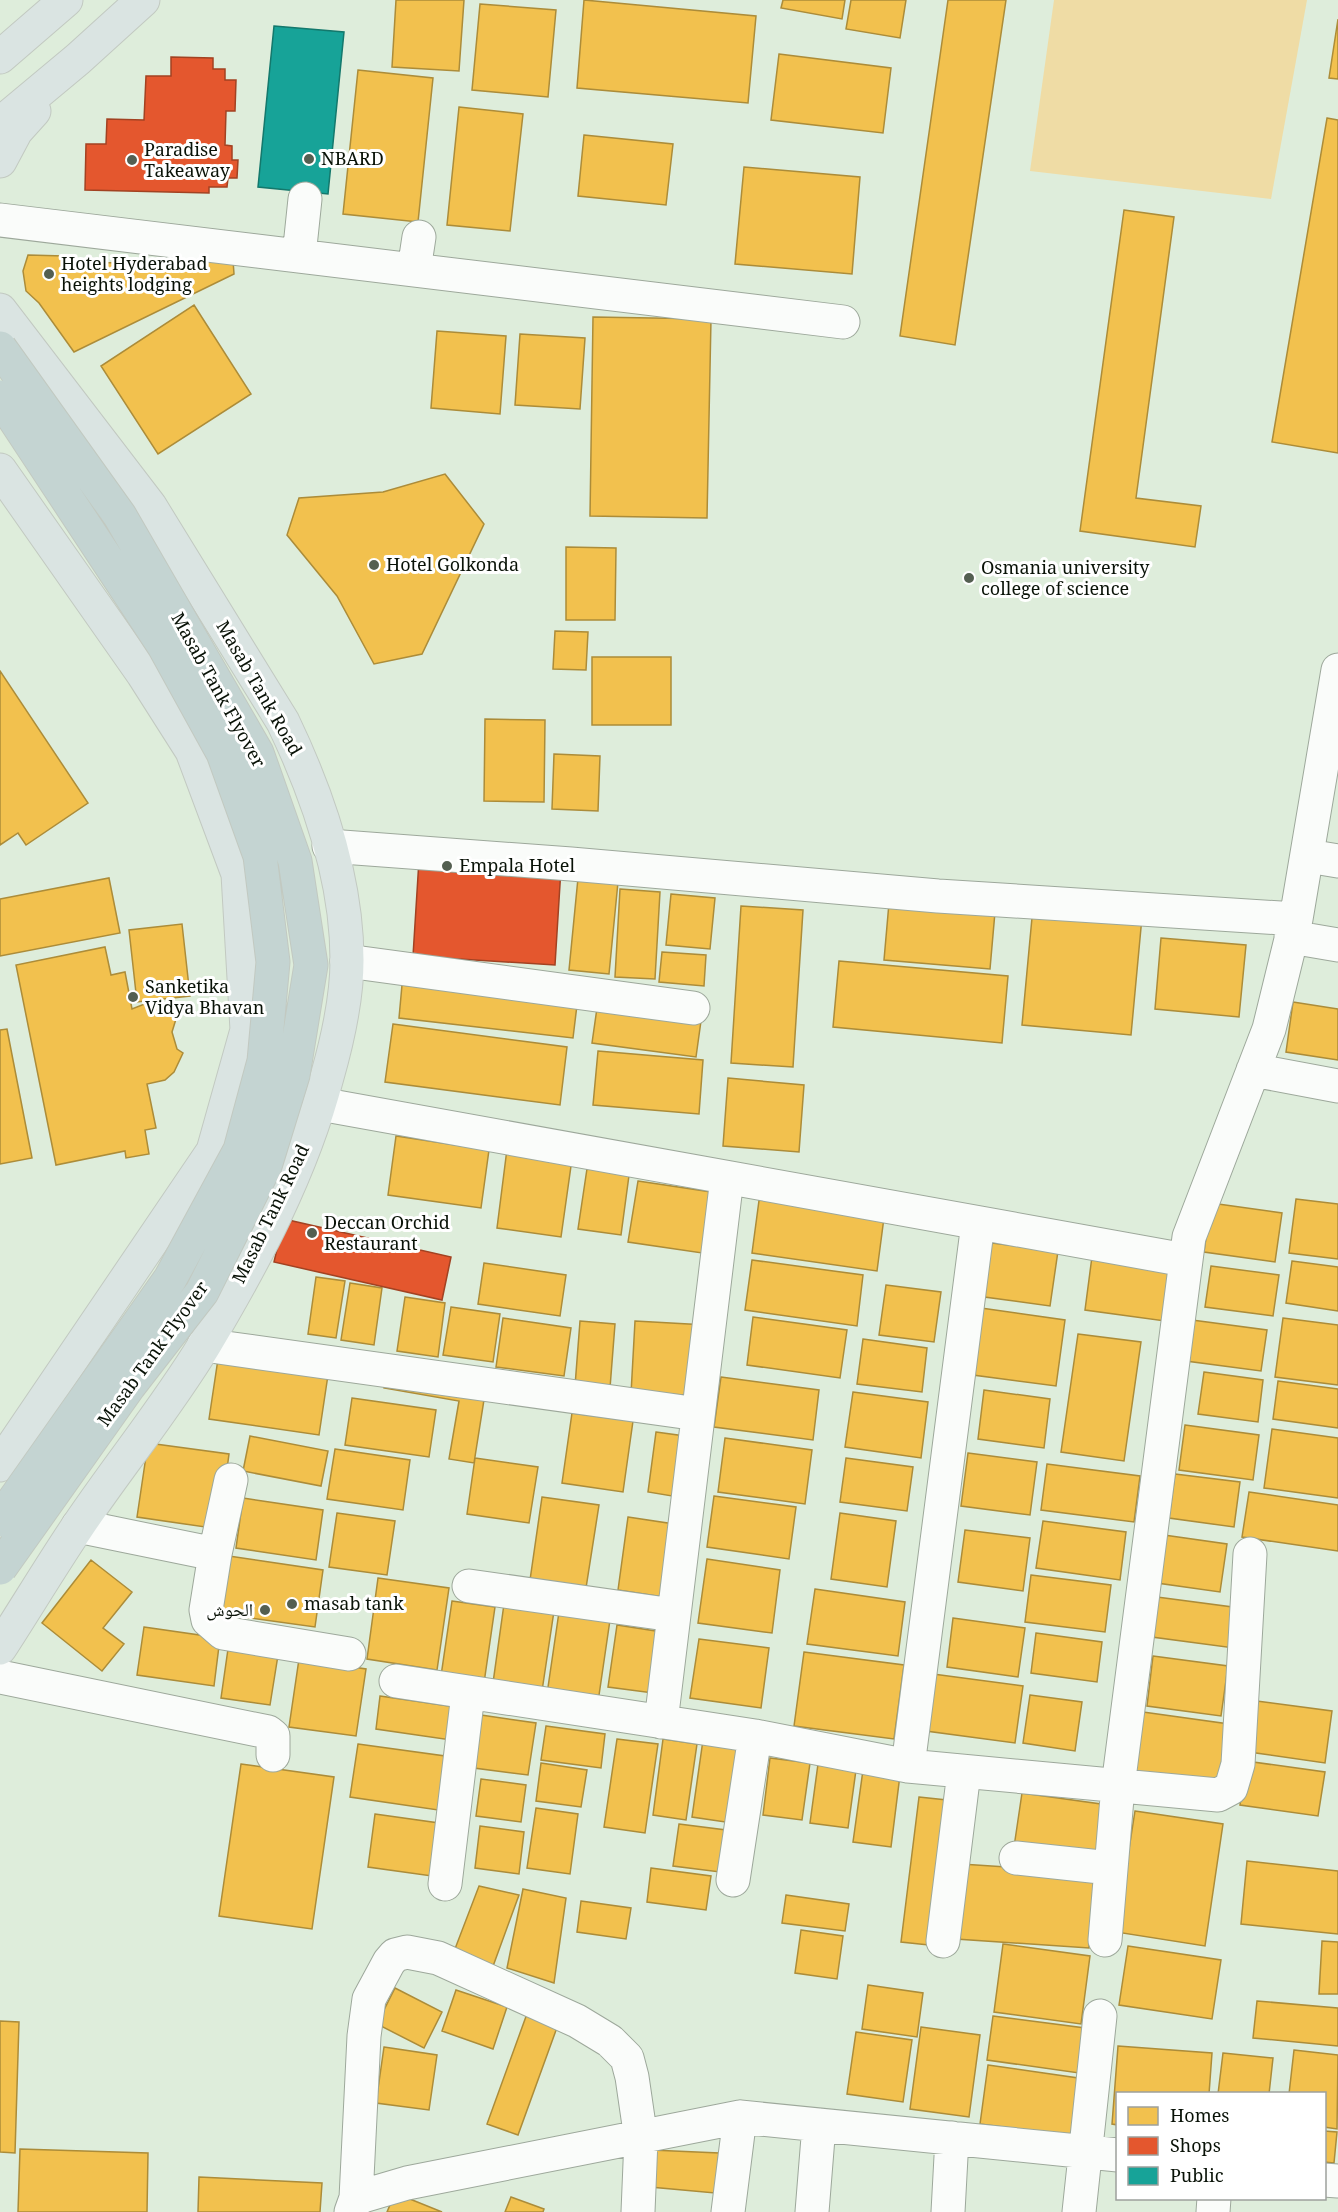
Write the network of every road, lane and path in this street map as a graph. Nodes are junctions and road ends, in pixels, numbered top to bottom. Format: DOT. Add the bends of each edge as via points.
graph roads {
  1 [pos="143,0"];
  2 [pos="55,10"];
  3 [pos="0,38"];
  4 [pos="0,57"];
  5 [pos="78,59"];
  6 [pos="0,124"];
  7 [pos="0,161"];
  8 [pos="305,199"];
  9 [pos="0,220"];
  10 [pos="419,237"];
  11 [pos="299,256"];
  12 [pos="414,270"];
  13 [pos="0,310"];
  14 [pos="843,322"];
  15 [pos="0,348"];
  16 [pos="0,397"];
  17 [pos="100,440"];
  18 [pos="0,470"];
  19 [pos="23,503"];
  20 [pos="150,506"];
  21 [pos="65,563"];
  22 [pos="1338,670"];
  23 [pos="329,846"];
  24 [pos="1323,859"];
  25 [pos="1294,928"];
  26 [pos="1338,945"];
  27 [pos="347,961"];
  28 [pos="693,1008"];
  29 [pos="1253,1070"];
  30 [pos="1338,1086"];
  31 [pos="320,1104"];
  32 [pos="727,1178"];
  33 [pos="978,1223"];
  34 [pos="1185,1260"];
  35 [pos="204,1346"];
  36 [pos="698,1414"];
  37 [pos="0,1464"];
  38 [pos="231,1480"];
  39 [pos="0,1520"];
  40 [pos="78,1526"];
  41 [pos="215,1554"];
  42 [pos="1250,1554"];
  43 [pos="0,1568"];
  44 [pos="470,1587"];
  45 [pos="674,1616"];
  46 [pos="0,1648"];
  47 [pos="349,1654"];
  48 [pos="0,1677"];
  49 [pos="396,1681"];
  50 [pos="468,1694"];
  51 [pos="661,1722"];
  52 [pos="755,1736"];
  53 [pos="273,1755"];
  54 [pos="909,1766"];
  55 [pos="964,1772"];
  56 [pos="1118,1786"];
  57 [pos="1016,1858"];
  58 [pos="1110,1868"];
  59 [pos="732,1880"];
  60 [pos="445,1884"];
  61 [pos="1105,1940"];
  62 [pos="943,1941"];
  63 [pos="1100,2016"];
  64 [pos="740,2117"];
  65 [pos="819,2125"];
  66 [pos="952,2138"];
  67 [pos="641,2139"];
  68 [pos="1084,2151"];
  69 [pos="1116,2155"];
  70 [pos="353,2205"];
  71 [pos="638,2212"];
  72 [pos="728,2212"];
  73 [pos="812,2212"];
  74 [pos="948,2212"];
  75 [pos="1078,2212"];
  1 -- 5 [label="main road"];
  2 -- 3 [label="main road"];
  2 -- 4 [label="main road"];
  5 -- 6 [label="main road"];
  5 -- 7 [label="main road" via="16,131"];
  8 -- 11 [label="street"];
  9 -- 11 [label="street"];
  10 -- 12 [label="street"];
  11 -- 12 [label="street"];
  12 -- 14 [label="street"];
  13 -- 17 [label="main road, Masab Tank Road"];
  15 -- 43 [label="highway, Masab Tank Flyover, bridge" via="120,516 256,753 295,861 311,965 293,1075 265,1166 202,1292 129,1386"];
  16 -- 39 [label="highway, Masab Tank Flyover, bridge" via="164,646 224,753 260,856 273,962 264,1061 240,1150 170,1279"];
  17 -- 19 [label="main road"];
  17 -- 20 [label="main road, Masab Tank Road"];
  18 -- 19 [label="main road"];
  19 -- 21 [label="main road"];
  20 -- 21 [label="main road"];
  20 -- 23 [label="main road, Masab Tank Road" via="283,722 300,758"];
  21 -- 37 [label="main road" via="192,751 238,874 247,1030 213,1151"];
  22 -- 24 [label="street"];
  23 -- 25 [label="street"];
  23 -- 27 [label="main road, Masab Tank Road" via="339,875"];
  24 -- 25 [label="street"];
  25 -- 26 [label="street"];
  25 -- 29 [label="street" via="1269,1029"];
  27 -- 28 [label="street"];
  27 -- 31 [label="main road, Masab Tank Road" via="336,1044"];
  29 -- 30 [label="street"];
  29 -- 34 [label="street" via="1188,1237"];
  31 -- 32 [label="street"];
  31 -- 35 [label="main road, Masab Tank Road" via="289,1186"];
  32 -- 33 [label="street"];
  32 -- 36 [label="street"];
  33 -- 34 [label="street"];
  33 -- 54 [label="street"];
  34 -- 56 [label="street"];
  35 -- 36 [label="street"];
  35 -- 40 [label="main road, Masab Tank Road"];
  36 -- 45 [label="street"];
  38 -- 41 [label="street"];
  40 -- 41 [label="street"];
  40 -- 46 [label="main road, Masab Tank Road"];
  41 -- 47 [label="street" via="206,1610 214,1627 223,1633"];
  42 -- 56 [label="street" via="1238,1764 1231,1788 1218,1795"];
  44 -- 45 [label="street"];
  45 -- 51 [label="street"];
  48 -- 53 [label="street" via="268,1732 273,1736"];
  49 -- 50 [label="street"];
  50 -- 51 [label="street"];
  50 -- 60 [label="street"];
  51 -- 52 [label="street"];
  52 -- 54 [label="street"];
  52 -- 59 [label="street"];
  54 -- 55 [label="street"];
  55 -- 56 [label="street"];
  55 -- 62 [label="street"];
  56 -- 58 [label="street"];
  57 -- 58 [label="street"];
  58 -- 61 [label="street"];
  63 -- 68 [label="street"];
  64 -- 65 [label="street"];
  64 -- 67 [label="street"];
  64 -- 72 [label="street"];
  65 -- 66 [label="street"];
  65 -- 73 [label="street"];
  66 -- 68 [label="street"];
  66 -- 74 [label="street"];
  67 -- 70 [label="street" via="407,2183"];
  67 -- 70 [label="street" via="627,2058 610,2041 577,2021 438,1959 407,1952 389,1962 369,1999"];
  67 -- 71 [label="street"];
  68 -- 69 [label="street"];
  68 -- 75 [label="street"];
}
